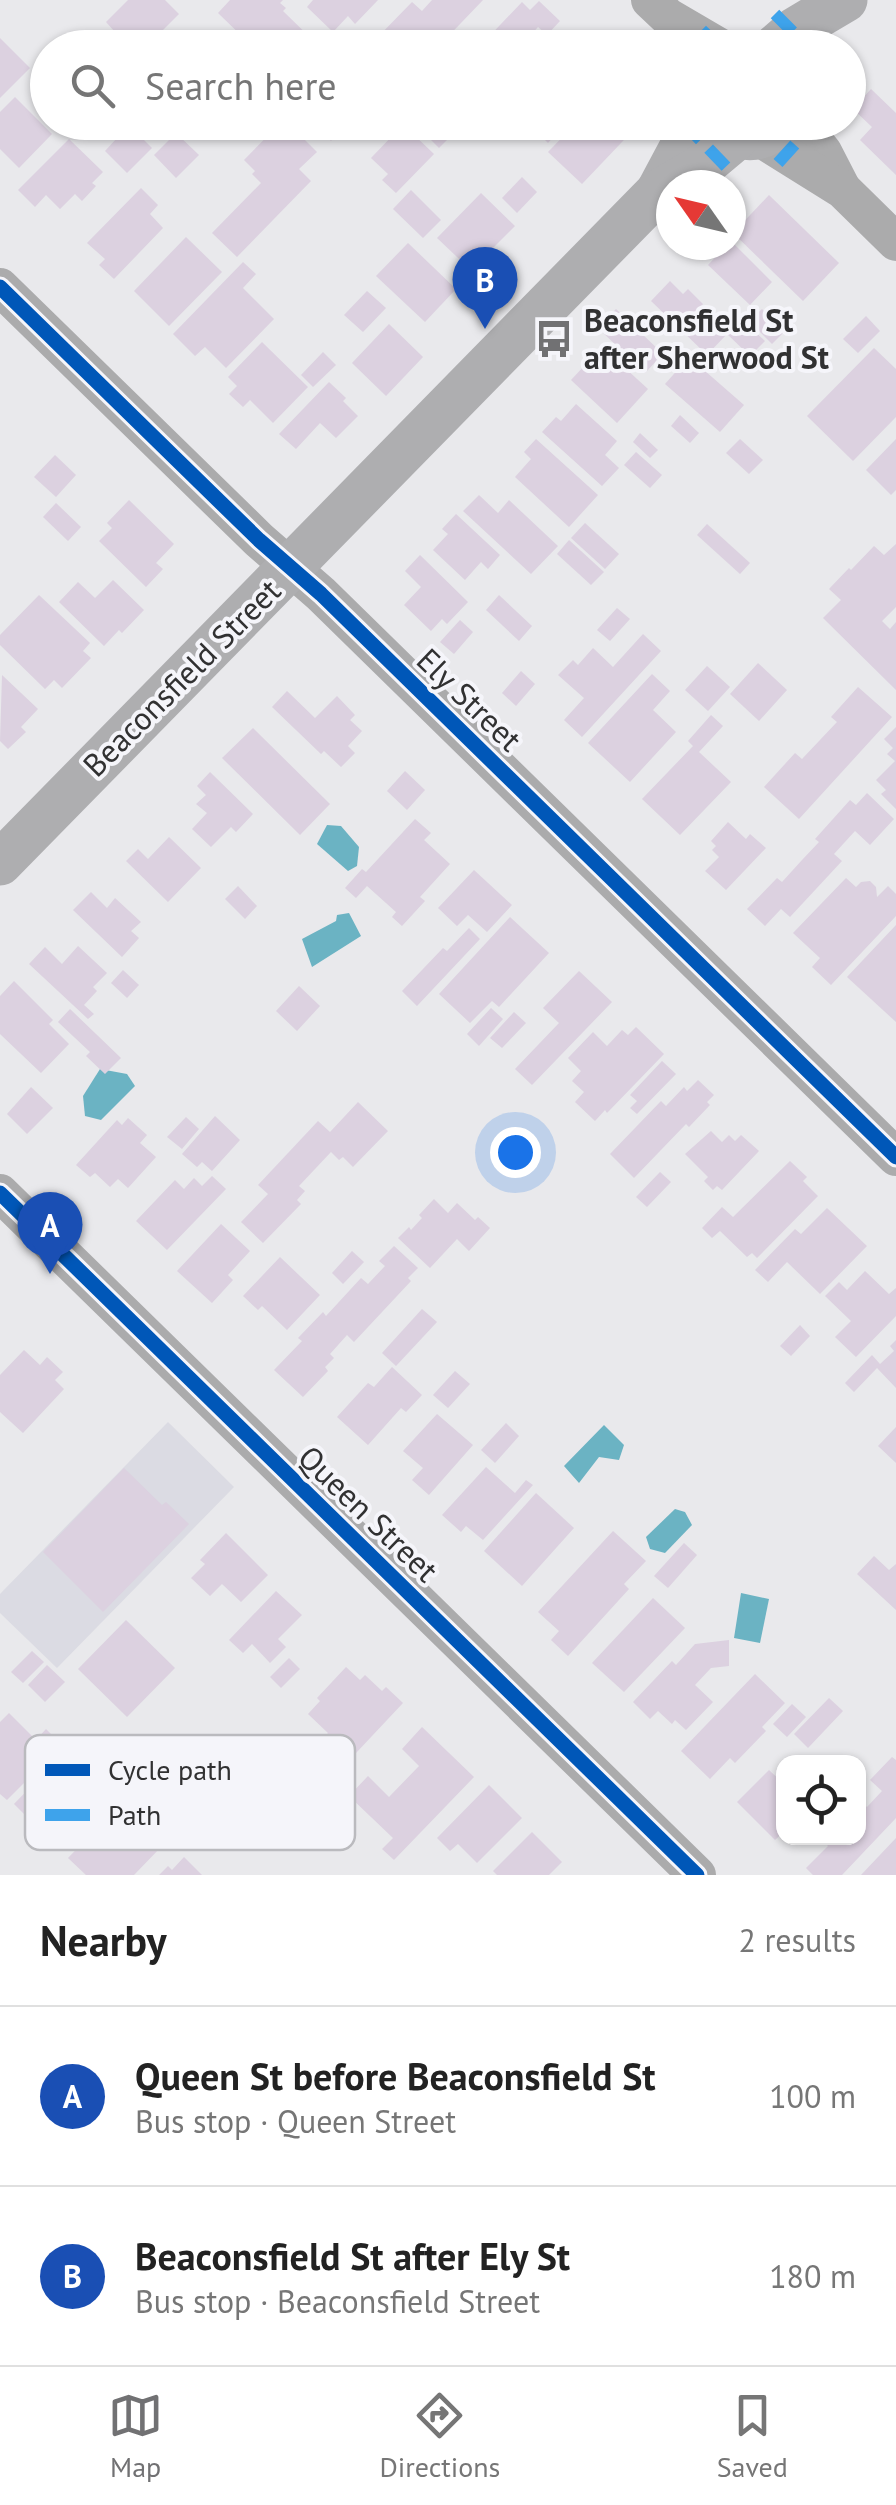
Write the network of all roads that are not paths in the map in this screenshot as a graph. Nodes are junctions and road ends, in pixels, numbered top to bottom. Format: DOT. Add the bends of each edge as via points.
graph roads {
  1 [pos="846,0"];
  2 [pos="795,30"];
  3 [pos="831,30"];
  4 [pos="733,140"];
  5 [pos="768,140"];
  6 [pos="896,242"];
  7 [pos="0,287"];
  8 [pos="290,568"];
  9 [pos="0,863"];
  10 [pos="896,1157"];
  11 [pos="0,1193"];
  12 [pos="697,1875"];
  1 -- 2 [label="main road"];
  1 -- 3 [label="main road"];
  4 -- 8 [label="main road, Beaconsfield Street" via="658,192"];
  5 -- 6 [label="street" via="843,190"];
  7 -- 8 [label="street, Ely Street"];
  8 -- 9 [label="main road, Beaconsfield Street"];
  8 -- 10 [label="street, Ely Street"];
  11 -- 12 [label="street, Queen Street"];
}
